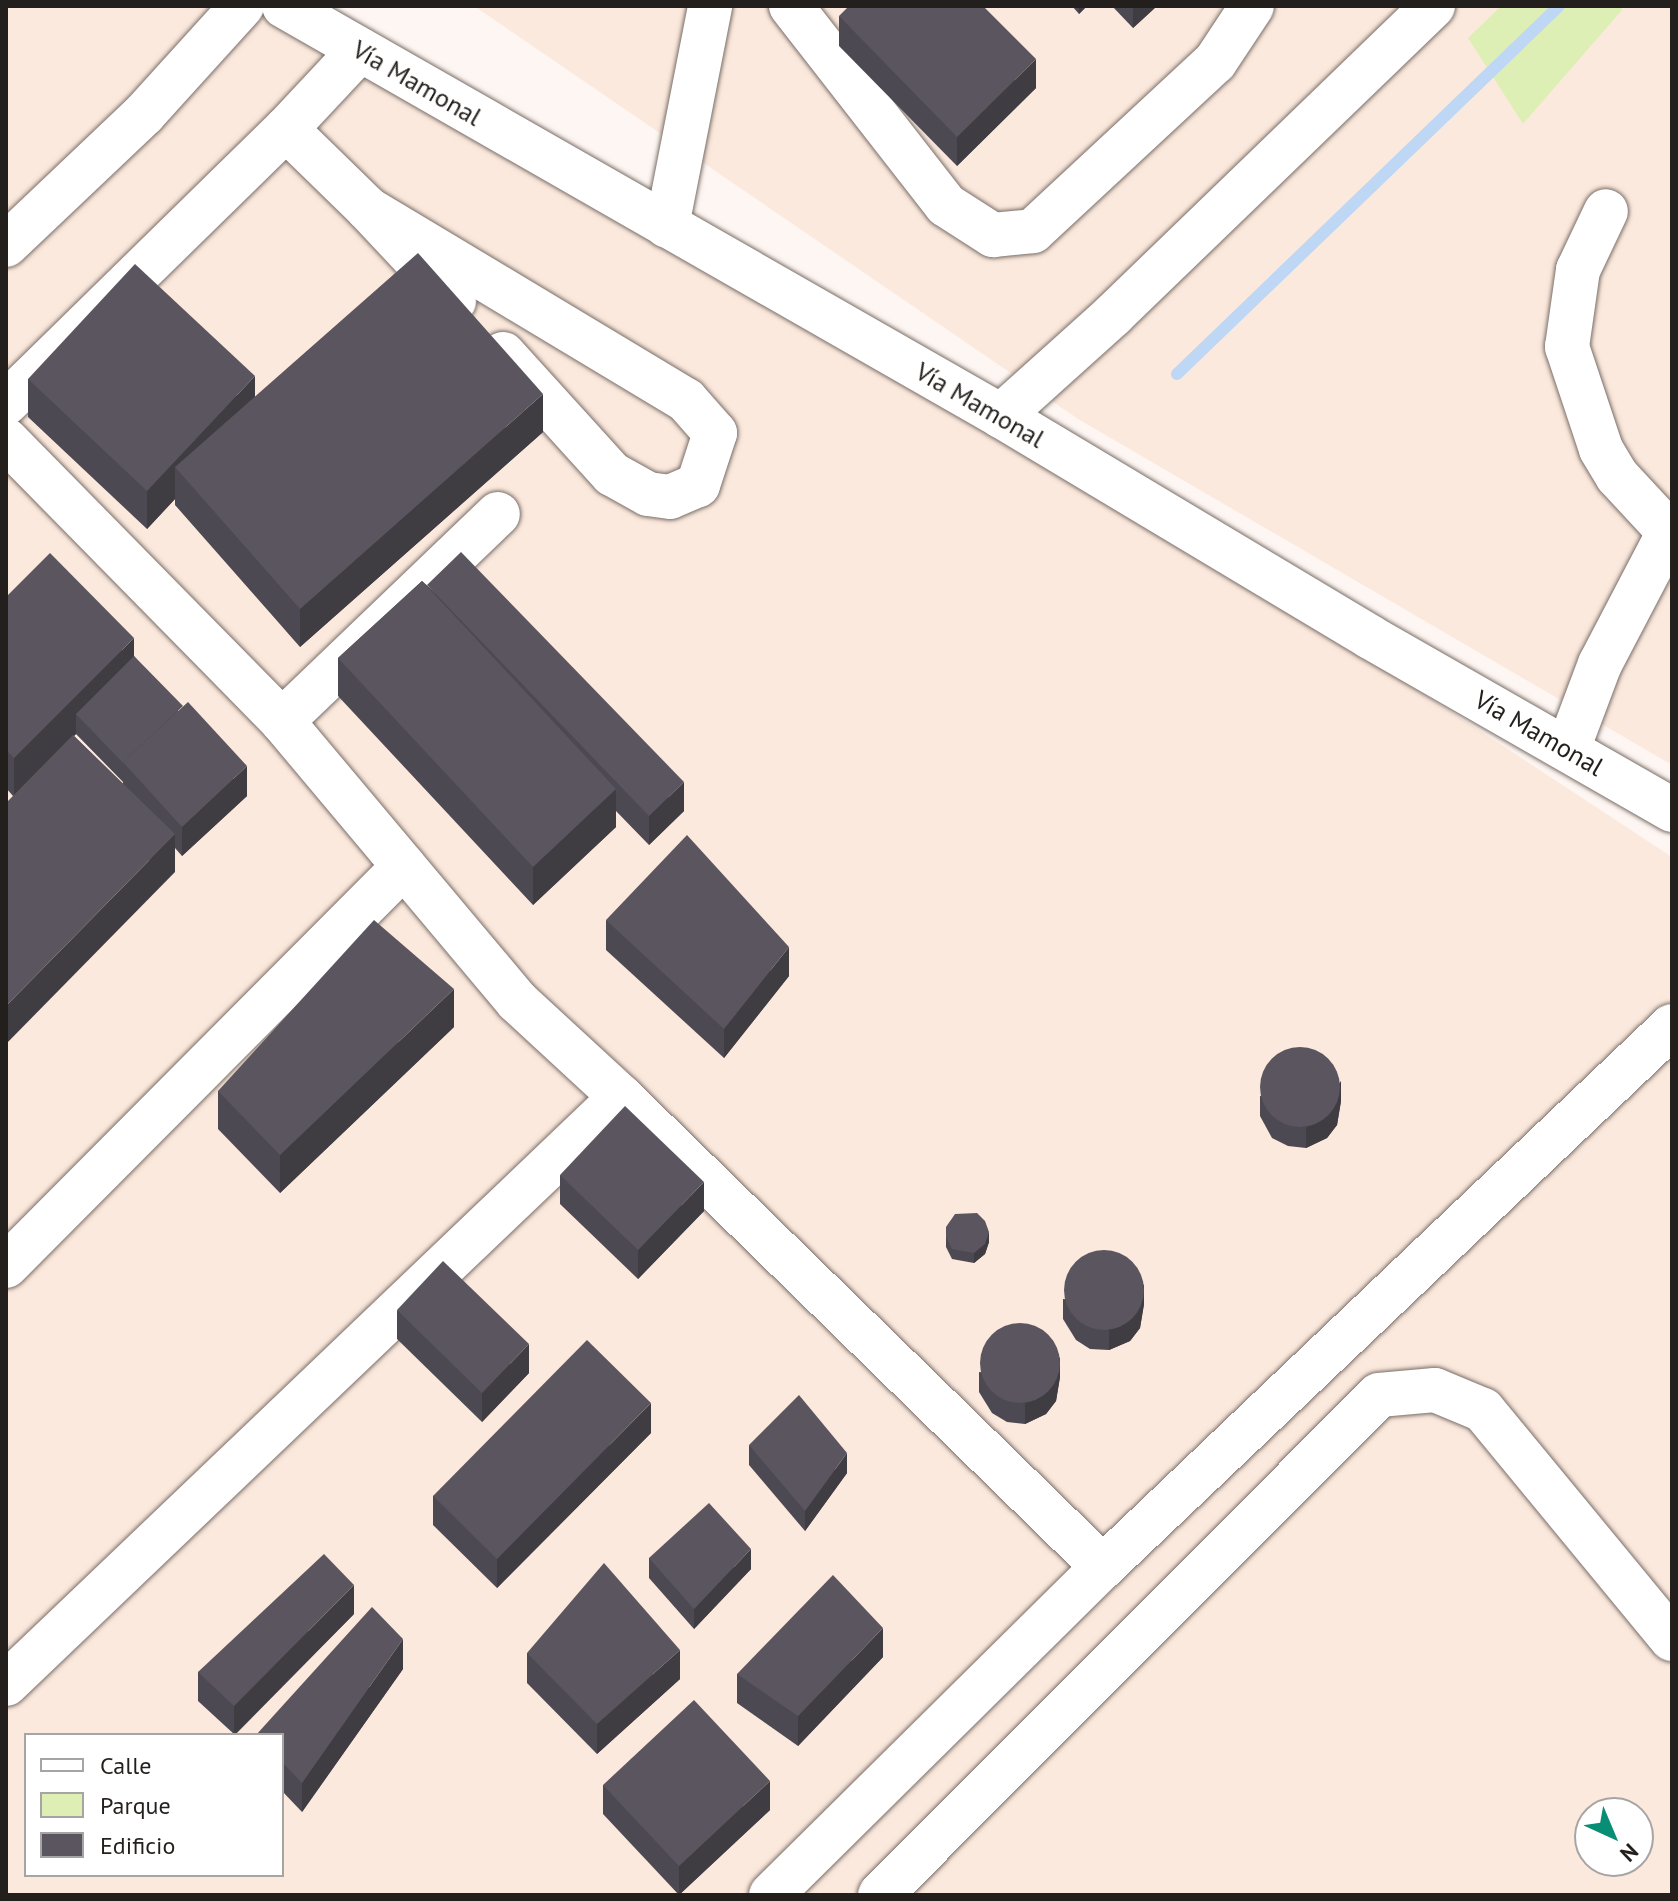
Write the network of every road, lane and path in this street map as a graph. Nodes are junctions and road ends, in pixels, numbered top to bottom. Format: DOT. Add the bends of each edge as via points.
graph roads {
  1 [pos="242,6"];
  2 [pos="284,6"];
  3 [pos="710,6"];
  4 [pos="791,6"];
  5 [pos="1252,6"];
  6 [pos="1433,6"];
  7 [pos="360,50"];
  8 [pos="286,129"];
  9 [pos="368,209"];
  10 [pos="1606,211"];
  11 [pos="667,226"];
  12 [pos="6,245"];
  13 [pos="415,257"];
  14 [pos="381,289"];
  15 [pos="6,403"];
  16 [pos="1001,416"];
  17 [pos="6,440"];
  18 [pos="498,514"];
  19 [pos="1670,531"];
  20 [pos="282,721"];
  21 [pos="1568,749"];
  22 [pos="1667,799"];
  23 [pos="404,866"];
  24 [pos="1672,1026"];
  25 [pos="621,1097"];
  26 [pos="6,1266"];
  27 [pos="1103,1567"];
  28 [pos="1672,1639"];
  29 [pos="6,1684"];
  30 [pos="771,1895"];
  31 [pos="880,1895"];
  1 -- 12 [label="street" via="144,114"];
  2 -- 7 [label="street, Vía Mamonal"];
  3 -- 11 [label="street"];
  4 -- 5 [label="street" via="946,205 993,235 1033,231 1215,62"];
  6 -- 16 [label="street"];
  7 -- 8 [label="street"];
  7 -- 11 [label="street, Vía Mamonal"];
  8 -- 9 [label="street"];
  8 -- 15 [label="street"];
  9 -- 13 [label="street"];
  9 -- 13 [label="street" via="686,400 715,433 698,485 670,497 648,494 612,474"];
  10 -- 19 [label="street" via="1578,270 1567,347 1601,449 1617,476"];
  11 -- 16 [label="street, Vía Mamonal"];
  13 -- 14 [label="street"];
  16 -- 21 [label="street, Vía Mamonal"];
  17 -- 20 [label="street"];
  18 -- 20 [label="street"];
  19 -- 21 [label="street" via="1600,664"];
  20 -- 23 [label="street"];
  21 -- 22 [label="street, Vía Mamonal"];
  23 -- 25 [label="street" via="517,1001"];
  23 -- 26 [label="street"];
  24 -- 27 [label="street"];
  25 -- 27 [label="street"];
  25 -- 29 [label="street"];
  27 -- 30 [label="street"];
  28 -- 31 [label="street" via="1483,1410 1435,1390 1379,1395"];
}
